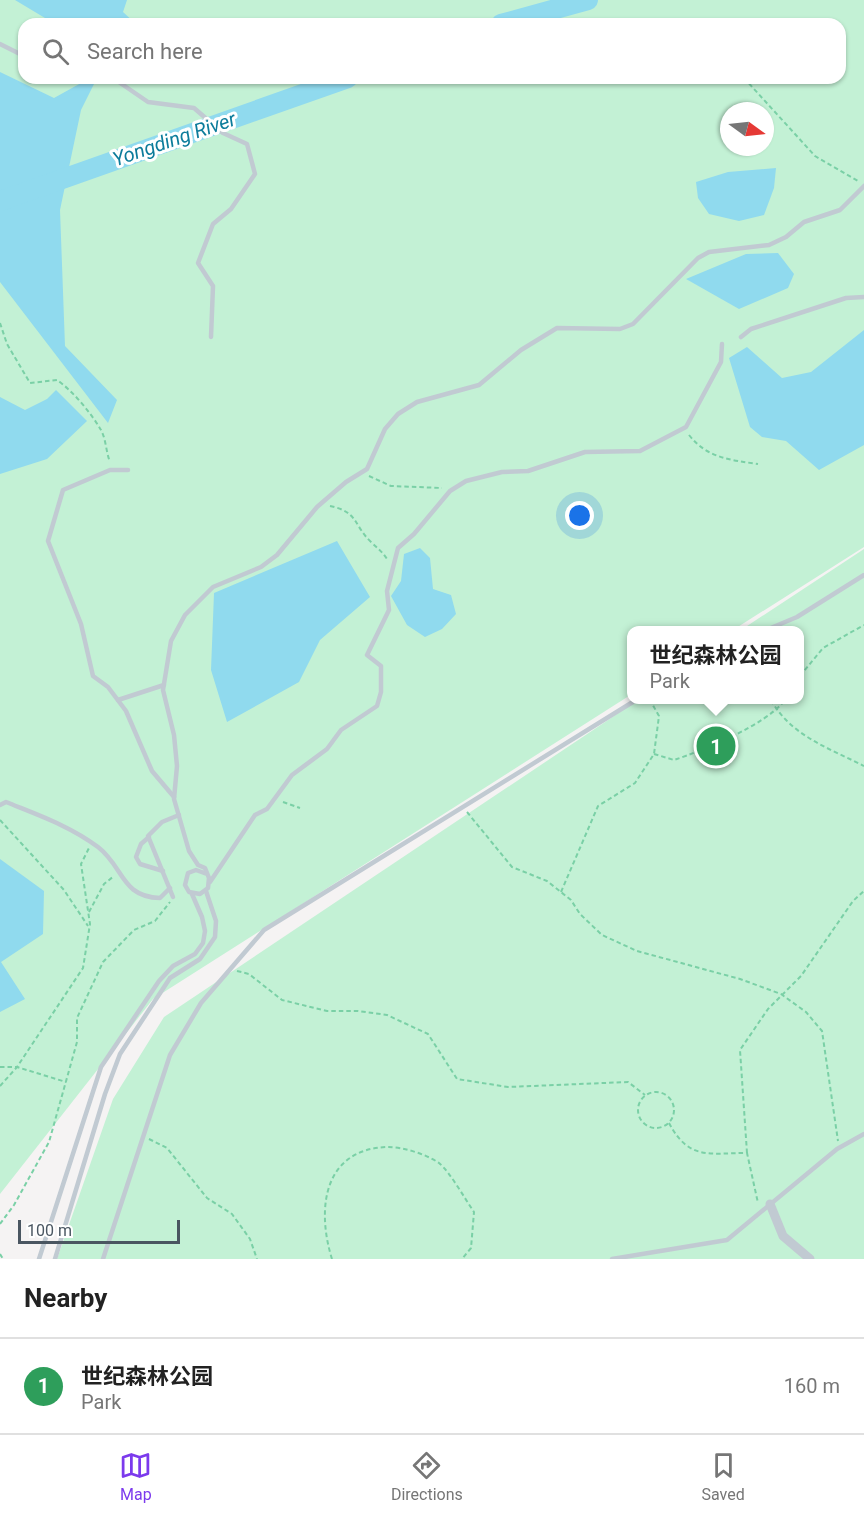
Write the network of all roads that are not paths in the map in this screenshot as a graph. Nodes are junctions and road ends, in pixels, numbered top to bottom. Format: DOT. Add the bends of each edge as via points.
graph roads {
  1 [pos="0,44"];
  2 [pos="18,53"];
  3 [pos="122,84"];
  4 [pos="864,184"];
  5 [pos="864,297"];
  6 [pos="211,337"];
  7 [pos="741,337"];
  8 [pos="722,344"];
  9 [pos="128,470"];
  10 [pos="864,575"];
  11 [pos="776,626"];
  12 [pos="164,685"];
  13 [pos="118,700"];
  14 [pos="628,704"];
  15 [pos="174,797"];
  16 [pos="0,805"];
  17 [pos="179,815"];
  18 [pos="149,837"];
  19 [pos="163,871"];
  20 [pos="207,874"];
  21 [pos="210,882"];
  22 [pos="170,888"];
  23 [pos="206,891"];
  24 [pos="192,894"];
  25 [pos="173,897"];
  26 [pos="864,1134"];
  27 [pos="770,1204"];
  28 [pos="39,1259"];
  29 [pos="55,1259"];
  30 [pos="103,1259"];
  31 [pos="612,1259"];
  32 [pos="810,1259"];
  1 -- 2 [label="lane"];
  3 -- 6 [label="lane" via="148,102 194,108 223,134 247,144 255,174 231,209 213,224 198,263 213,286"];
  4 -- 12 [label="lane" via="840,210 804,222 769,245 725,249 698,258 633,324 620,329 557,328 521,350 479,385 417,402 398,414 385,429 368,469 321,504 277,555 261,567 213,587 184,615 171,641"];
  5 -- 7 [label="lane" via="846,297 751,329"];
  8 -- 21 [label="lane" via="721,362 683,428 640,451 585,452 528,471 502,472 466,481 454,489 398,548 387,591 389,610 367,655 381,666 377,706 341,730 327,749 292,775 267,809 255,815"];
  9 -- 13 [label="lane" via="114,470 63,490 48,541 81,624 93,676"];
  10 -- 11 [label="lane"];
  12 -- 13 [label="lane"];
  12 -- 15 [label="lane" via="177,766"];
  13 -- 15 [label="lane" via="152,771"];
  14 -- 30 [label="lane" via="264,930 201,1003 170,1055"];
  15 -- 17 [label="lane"];
  16 -- 22 [label="lane" via="6,802 62,823 93,845 133,892 160,898"];
  17 -- 18 [label="lane" via="162,822"];
  17 -- 20 [label="lane" via="189,851"];
  18 -- 19 [label="lane"];
  18 -- 19 [label="lane" via="136,857 140,864"];
  19 -- 22 [label="lane"];
  20 -- 21 [label="lane"];
  20 -- 24 [label="lane" via="196,870 188,873 185,885"];
  21 -- 23 [label="lane"];
  22 -- 25 [label="lane"];
  23 -- 24 [label="lane"];
  23 -- 29 [label="lane" via="216,921 215,937 200,959 171,978 120,1054"];
  24 -- 28 [label="lane" via="202,917 203,942 195,954 173,966 159,981 101,1067"];
  26 -- 27 [label="lane" via="837,1149"];
  27 -- 31 [label="lane" via="727,1240"];
  27 -- 32 [label="street" via="783,1236"];
}
